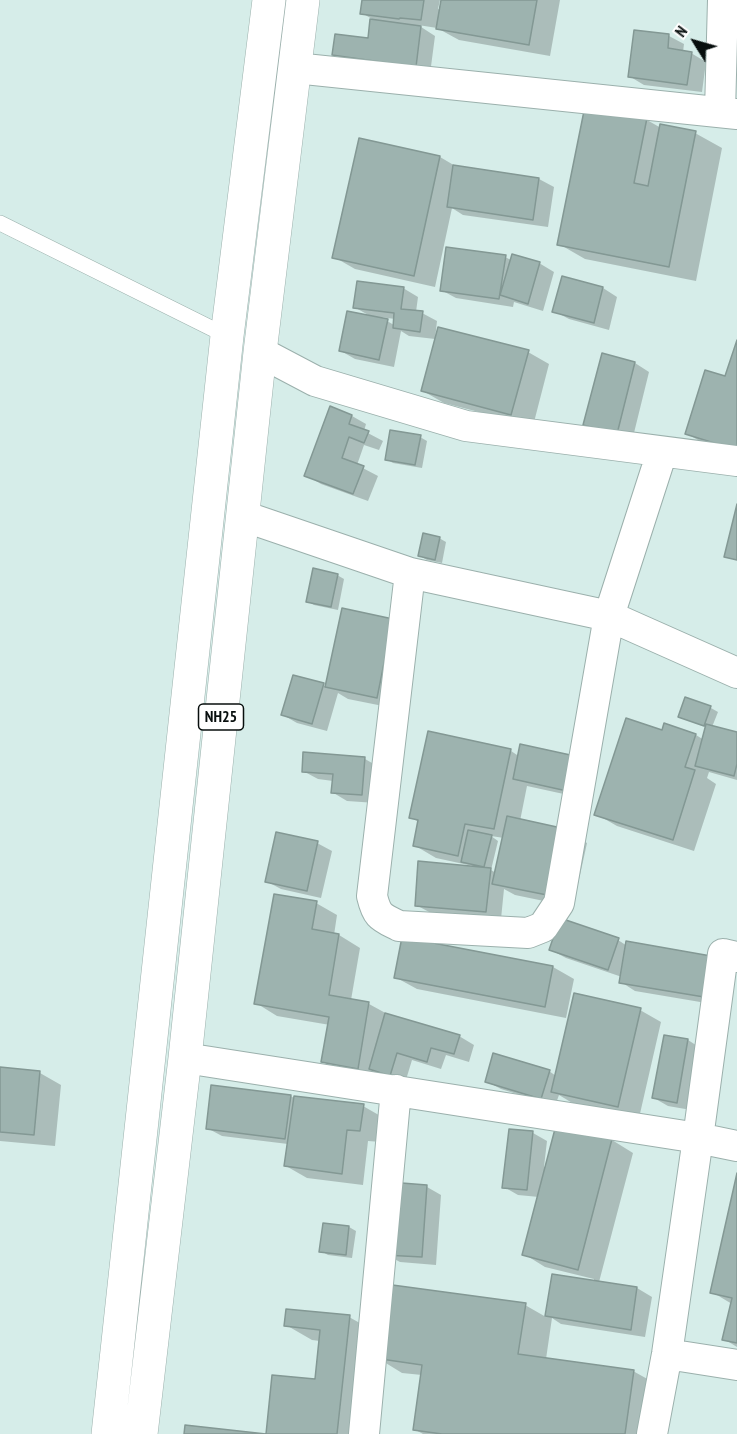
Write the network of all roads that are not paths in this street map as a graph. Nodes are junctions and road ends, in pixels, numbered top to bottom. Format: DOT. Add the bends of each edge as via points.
graph roads {
  1 [pos="269,0"];
  2 [pos="303,0"];
  3 [pos="723,0"];
  4 [pos="295,68"];
  5 [pos="728,113"];
  6 [pos="0,224"];
  7 [pos="227,336"];
  8 [pos="260,352"];
  9 [pos="662,452"];
  10 [pos="737,461"];
  11 [pos="243,516"];
  12 [pos="410,573"];
  13 [pos="609,616"];
  14 [pos="737,673"];
  15 [pos="737,957"];
  16 [pos="185,1058"];
  17 [pos="396,1090"];
  18 [pos="698,1138"];
  19 [pos="737,1146"];
  20 [pos="667,1354"];
  21 [pos="737,1365"];
  22 [pos="108,1434"];
  23 [pos="141,1434"];
  24 [pos="364,1434"];
  25 [pos="652,1434"];
  1 -- 7 [label="main road, NH25"];
  2 -- 4 [label="main road, NH25"];
  3 -- 5 [label="street"];
  4 -- 5 [label="street"];
  4 -- 8 [label="main road, NH25"];
  6 -- 7 [label="lane"];
  7 -- 22 [label="main road, NH25"];
  8 -- 9 [label="street" via="315,381 466,426"];
  8 -- 11 [label="main road, NH25"];
  9 -- 10 [label="street"];
  9 -- 13 [label="street"];
  11 -- 12 [label="street"];
  11 -- 16 [label="main road, NH25"];
  12 -- 13 [label="street"];
  12 -- 13 [label="street" via="372,896 376,911 399,926 528,933 543,927 550,918 559,903"];
  13 -- 14 [label="street"];
  15 -- 18 [label="street" via="723,954"];
  16 -- 17 [label="street"];
  16 -- 23 [label="main road, NH25"];
  17 -- 18 [label="street"];
  17 -- 24 [label="street"];
  18 -- 19 [label="street"];
  18 -- 20 [label="street"];
  20 -- 21 [label="street"];
  20 -- 25 [label="street"];
}
